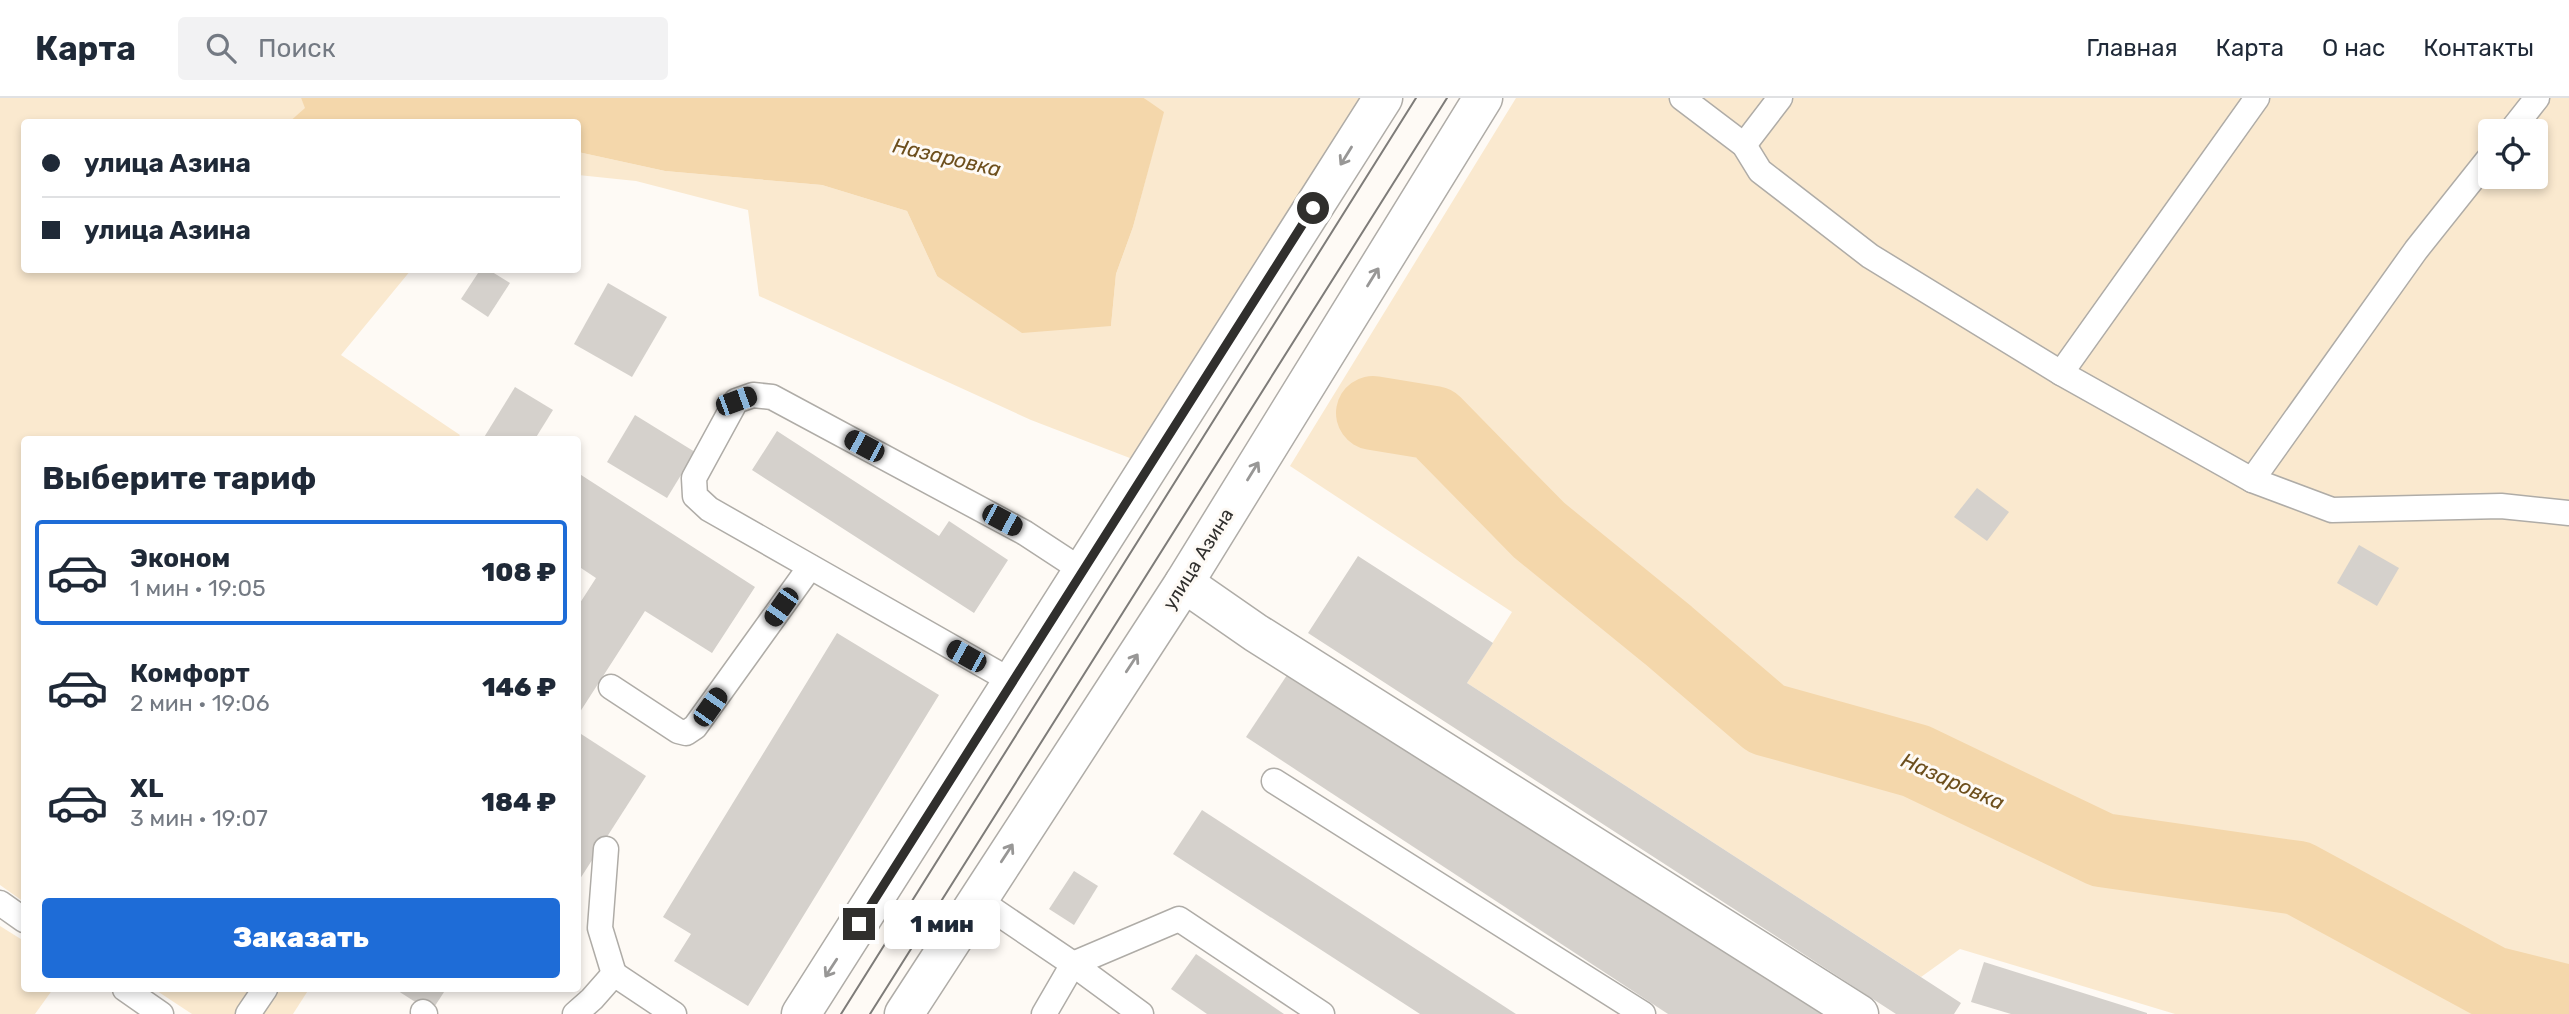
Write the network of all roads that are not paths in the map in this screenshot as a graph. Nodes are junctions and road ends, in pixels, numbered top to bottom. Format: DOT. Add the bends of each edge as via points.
graph roads {
  1 [pos="1383,98"];
  2 [pos="1483,98"];
  3 [pos="1682,98"];
  4 [pos="1780,98"];
  5 [pos="2257,98"];
  6 [pos="2538,98"];
  7 [pos="2521,119"];
  8 [pos="1744,145"];
  9 [pos="2478,172"];
  10 [pos="2062,373"];
  11 [pos="2252,480"];
  12 [pos="2569,513"];
  13 [pos="810,567"];
  14 [pos="1083,571"];
  15 [pos="1184,583"];
  16 [pos="1013,682"];
  17 [pos="611,687"];
  18 [pos="1274,781"];
  19 [pos="606,849"];
  20 [pos="977,899"];
  21 [pos="0,903"];
  22 [pos="21,918"];
  23 [pos="1073,964"];
  24 [pos="614,974"];
  25 [pos="129,992"];
  26 [pos="263,992"];
  27 [pos="162,1014"];
  28 [pos="248,1014"];
  29 [pos="575,1014"];
  30 [pos="674,1014"];
  31 [pos="801,1014"];
  32 [pos="904,1014"];
  33 [pos="1044,1014"];
  34 [pos="1141,1014"];
  35 [pos="1322,1014"];
  36 [pos="1643,1014"];
  37 [pos="1859,1014"];
  1 -- 14 [label="street, one-way"];
  15 -- 2 [label="street, улица Азина, one-way"];
  3 -- 8 [label="lane"];
  4 -- 8 [label="lane"];
  5 -- 10 [label="lane"];
  6 -- 7 [label="lane"];
  8 -- 10 [label="lane" via="1760,171 1870,256"];
  9 -- 11 [label="lane" via="2416,250"];
  10 -- 11 [label="lane"];
  11 -- 12 [label="lane" via="2332,510 2501,506"];
  13 -- 14 [label="lane" via="709,509 695,496 694,478 736,401 753,395 772,397 1025,533"];
  13 -- 16 [label="lane"];
  13 -- 17 [label="lane" via="695,727 686,733"];
  14 -- 16 [label="street"];
  20 -- 15 [label="street, улица Азина, one-way"];
  15 -- 37 [label="street" via="1256,634"];
  16 -- 31 [label="street, one-way"];
  18 -- 36 [label="lane"];
  19 -- 24 [label="lane" via="600,928"];
  20 -- 23 [label="lane"];
  20 -- 32 [label="street, улица Азина"];
  21 -- 22 [label="lane"];
  23 -- 33 [label="lane"];
  23 -- 34 [label="lane"];
  23 -- 35 [label="lane" via="1179,919"];
  24 -- 29 [label="lane"];
  24 -- 30 [label="lane"];
  25 -- 27 [label="lane"];
  26 -- 28 [label="lane"];
}
